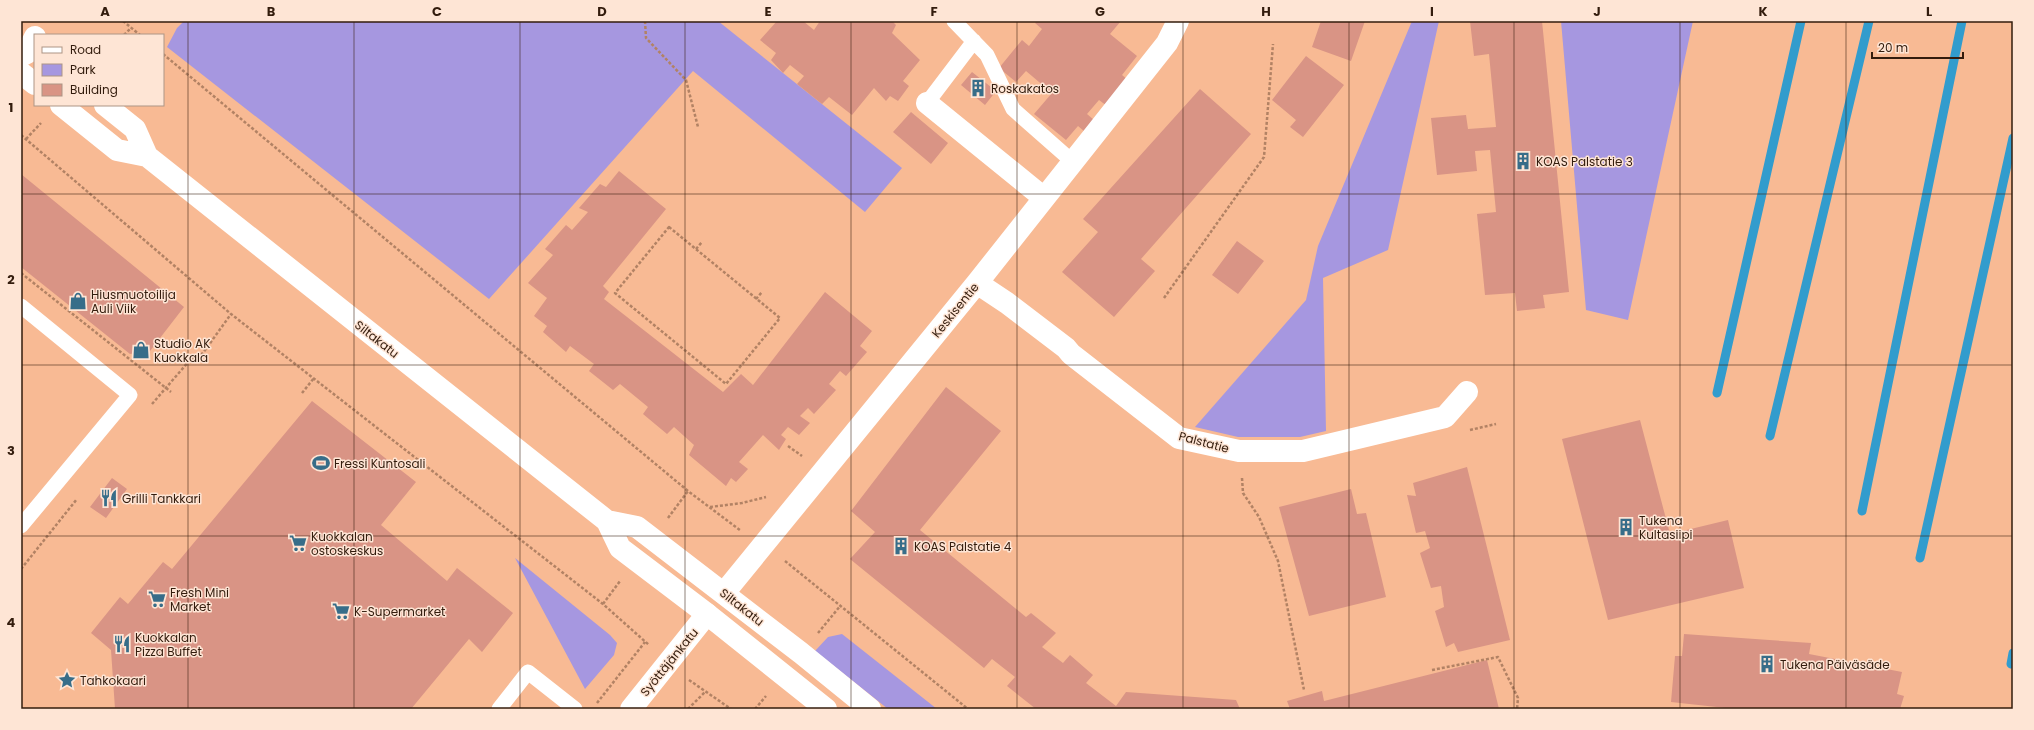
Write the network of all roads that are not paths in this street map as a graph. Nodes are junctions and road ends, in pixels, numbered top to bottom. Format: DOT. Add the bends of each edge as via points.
graph roads {
  1 [pos="43,21"];
  2 [pos="954,21"];
  3 [pos="1178,21"];
  4 [pos="37,34"];
  5 [pos="974,41"];
  6 [pos="21,73"];
  7 [pos="34,83"];
  8 [pos="927,103"];
  9 [pos="62,106"];
  10 [pos="106,106"];
  11 [pos="147,156"];
  12 [pos="1073,162"];
  13 [pos="1044,198"];
  14 [pos="977,283"];
  15 [pos="21,306"];
  16 [pos="1467,392"];
  17 [pos="607,521"];
  18 [pos="21,526"];
  19 [pos="724,593"];
  20 [pos="707,614"];
  21 [pos="499,709"];
  22 [pos="575,709"];
  23 [pos="631,709"];
  24 [pos="826,709"];
  25 [pos="870,709"];
  1 -- 4 [label="street"];
  2 -- 5 [label="lane"];
  3 -- 12 [label="street, Keskisentie" via="1167,43"];
  5 -- 8 [label="lane"];
  5 -- 12 [label="lane" via="987,55 1013,109"];
  6 -- 7 [label="street"];
  8 -- 13 [label="street"];
  9 -- 11 [label="street, Siltakatu" via="117,150"];
  10 -- 11 [label="street, Siltakatu" via="134,128"];
  11 -- 17 [label="street, Siltakatu"];
  12 -- 13 [label="street, Keskisentie"];
  13 -- 14 [label="street, Keskisentie"];
  14 -- 16 [label="street, Palstatie" via="1066,348 1179,438 1219,447 1239,451 1303,451 1445,417"];
  14 -- 19 [label="street, Keskisentie"];
  15 -- 18 [label="lane" via="130,395"];
  17 -- 19 [label="street, Siltakatu" via="637,527"];
  17 -- 20 [label="street, Siltakatu" via="620,548"];
  19 -- 20 [label="street, Syöttäjänkatu"];
  19 -- 25 [label="street, Siltakatu"];
  20 -- 23 [label="street, Syöttäjänkatu"];
  20 -- 24 [label="street, Siltakatu"];
  21 -- 22 [label="lane" via="528,672"];
}
